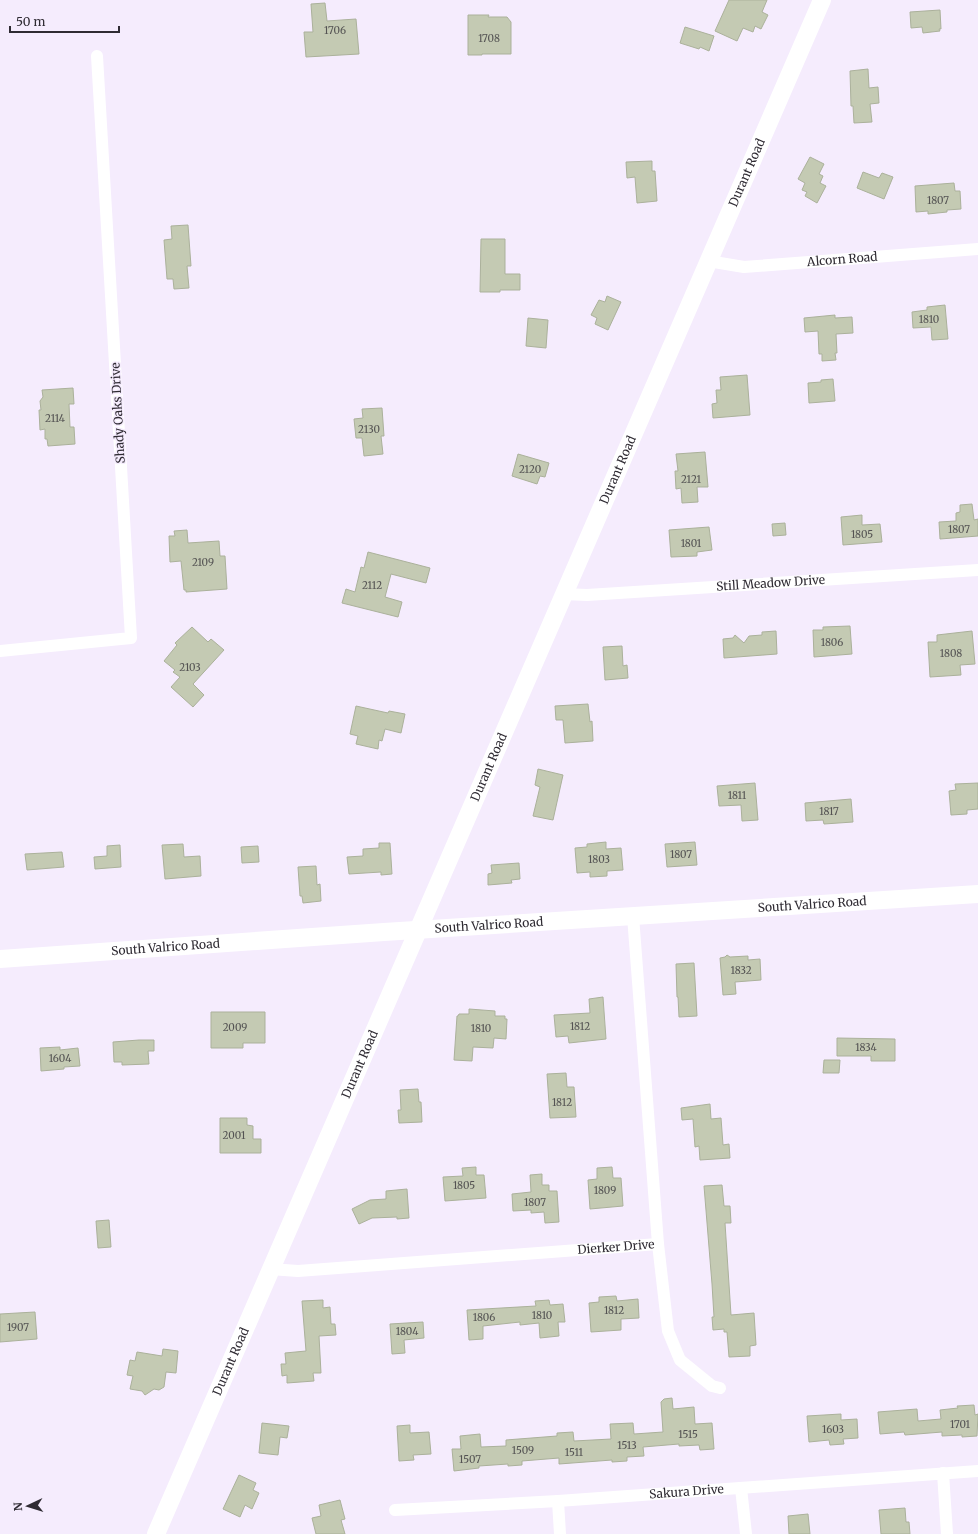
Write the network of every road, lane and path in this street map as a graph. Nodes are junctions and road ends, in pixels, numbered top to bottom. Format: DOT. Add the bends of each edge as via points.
graph roads {
  1 [pos="822,0"];
  2 [pos="96,56"];
  3 [pos="978,249"];
  4 [pos="708,261"];
  5 [pos="978,570"];
  6 [pos="563,594"];
  7 [pos="0,651"];
  8 [pos="978,894"];
  9 [pos="633,916"];
  10 [pos="418,930"];
  11 [pos="0,959"];
  12 [pos="658,1244"];
  13 [pos="270,1269"];
  14 [pos="720,1388"];
  15 [pos="978,1471"];
  16 [pos="943,1474"];
  17 [pos="741,1488"];
  18 [pos="558,1501"];
  19 [pos="395,1510"];
  20 [pos="156,1534"];
  21 [pos="560,1534"];
  22 [pos="746,1534"];
  23 [pos="947,1534"];
  1 -- 4 [label="street, Durant Road"];
  2 -- 7 [label="street, Shady Oaks Drive" via="131,638"];
  3 -- 4 [label="street, Alcorn Road" via="744,267"];
  4 -- 6 [label="street, Durant Road"];
  5 -- 6 [label="street, Still Meadow Drive" via="587,595"];
  6 -- 10 [label="street, Durant Road"];
  8 -- 9 [label="street, South Valrico Road"];
  9 -- 10 [label="street, South Valrico Road"];
  9 -- 12 [label="street, Dierker Drive"];
  10 -- 11 [label="street, South Valrico Road"];
  10 -- 13 [label="street, Durant Road"];
  12 -- 13 [label="street, Dierker Drive" via="298,1271"];
  12 -- 14 [label="street" via="668,1331 680,1360 712,1386"];
  13 -- 20 [label="street, Durant Road"];
  15 -- 16 [label="street, Sakura Drive"];
  16 -- 17 [label="street, Sakura Drive"];
  16 -- 23 [label="street"];
  17 -- 18 [label="street, Sakura Drive"];
  17 -- 22 [label="street"];
  18 -- 19 [label="street, Sakura Drive"];
  18 -- 21 [label="street"];
}
